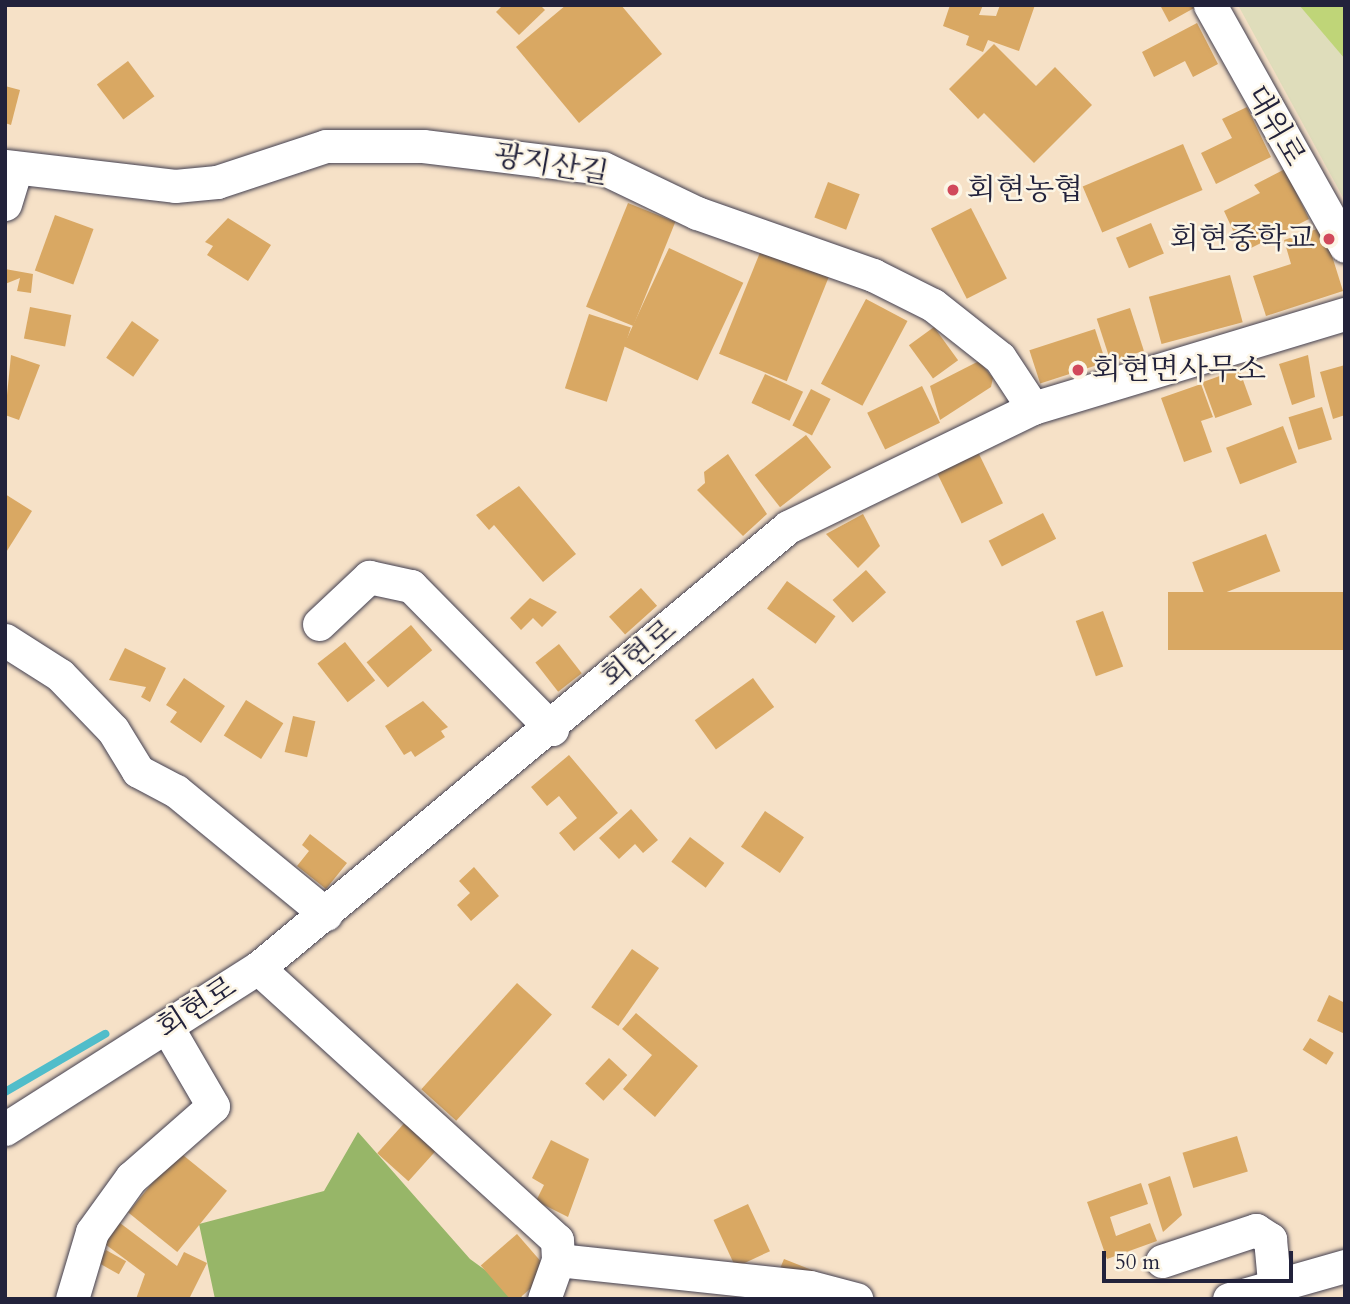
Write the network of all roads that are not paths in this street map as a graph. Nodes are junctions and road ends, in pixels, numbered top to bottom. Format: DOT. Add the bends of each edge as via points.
graph roads {
  1 [pos="1210,5"];
  2 [pos="10,167"];
  3 [pos="5,204"];
  4 [pos="1345,246"];
  5 [pos="1345,314"];
  6 [pos="1033,408"];
  7 [pos="319,624"];
  8 [pos="5,640"];
  9 [pos="552,729"];
  10 [pos="326,914"];
  11 [pos="258,968"];
  12 [pos="167,1027"];
  13 [pos="5,1129"];
  14 [pos="558,1260"];
  15 [pos="1162,1261"];
  16 [pos="1345,1266"];
  17 [pos="1274,1282"];
  18 [pos="72,1299"];
  19 [pos="544,1299"];
  20 [pos="856,1299"];
  21 [pos="1229,1299"];
  1 -- 4 [label="street, 대위로"];
  2 -- 3 [label="street"];
  2 -- 6 [label="street, 광지산길" via="174,186 217,181 326,146 423,146 603,169 697,213 873,275 933,305 1000,358"];
  5 -- 6 [label="street, 회현로"];
  6 -- 9 [label="street, 회현로" via="788,527"];
  7 -- 9 [label="street" via="369,577 411,586"];
  8 -- 10 [label="street" via="60,675 113,730 138,771 177,791"];
  9 -- 10 [label="street, 회현로"];
  10 -- 11 [label="street, 회현로"];
  11 -- 12 [label="street, 회현로"];
  11 -- 14 [label="street" via="556,1240"];
  12 -- 13 [label="street, 회현로"];
  12 -- 18 [label="street" via="213,1106 131,1178 92,1232"];
  14 -- 19 [label="street"];
  14 -- 20 [label="street" via="810,1287"];
  15 -- 17 [label="street" via="1256,1230 1270,1239"];
  16 -- 17 [label="street"];
  17 -- 21 [label="street"];
}
